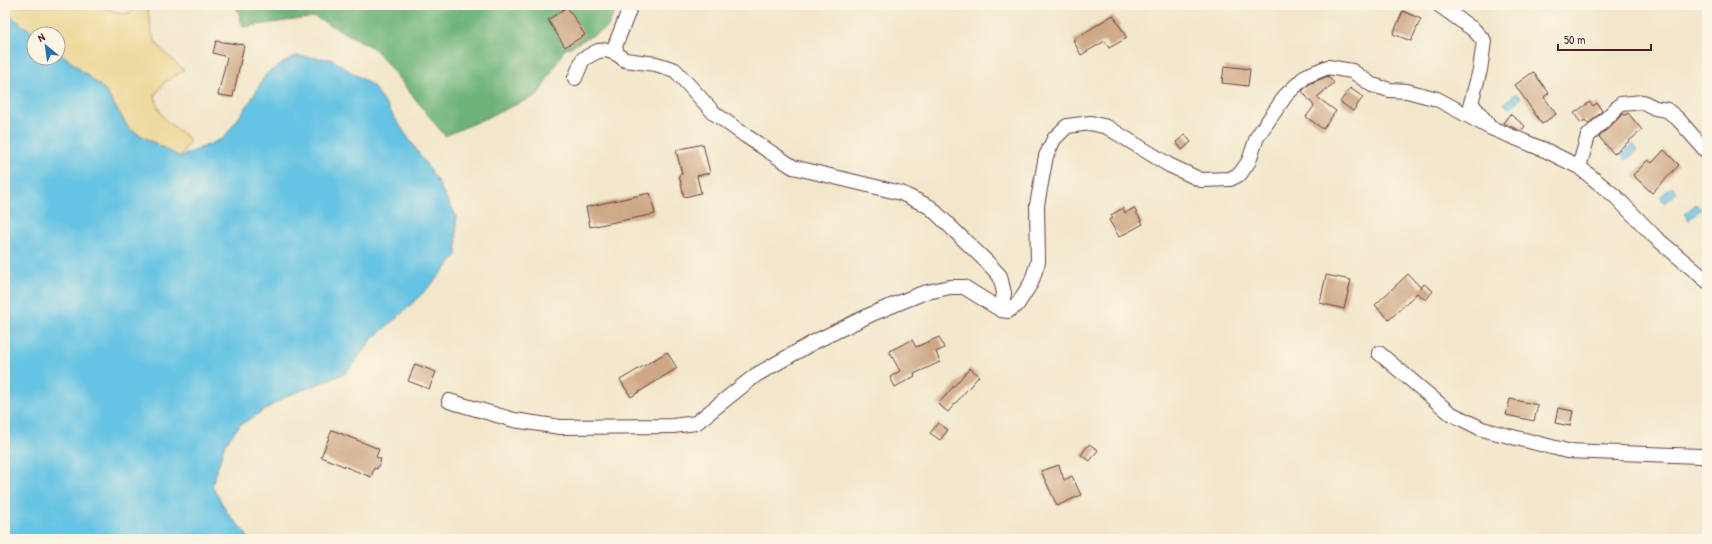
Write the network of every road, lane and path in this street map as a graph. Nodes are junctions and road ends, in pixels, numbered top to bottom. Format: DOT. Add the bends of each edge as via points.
graph roads {
  1 [pos="631,5"];
  2 [pos="1439,5"];
  3 [pos="617,54"];
  4 [pos="575,78"];
  5 [pos="1490,128"];
  6 [pos="1707,152"];
  7 [pos="1579,167"];
  8 [pos="1707,281"];
  9 [pos="1001,310"];
  10 [pos="1379,352"];
  11 [pos="449,401"];
  12 [pos="1707,457"];
  1 -- 3 [label="street" via="615,46"];
  2 -- 5 [label="street" via="1474,30 1484,41 1480,70 1471,103"];
  3 -- 4 [label="street" via="607,50 598,51 584,59"];
  3 -- 9 [label="street" via="625,60 656,64 675,70 714,113 793,167 901,193 930,208 1000,276 1004,293"];
  5 -- 7 [label="street"];
  5 -- 9 [label="street" via="1437,99 1372,85 1352,71 1328,67 1306,76 1286,95 1257,136 1249,161 1240,174 1230,179 1201,180 1169,166 1107,127 1091,123 1067,126 1054,139 1046,156 1037,205 1038,262 1031,283 1017,305 1008,311"];
  6 -- 7 [label="street" via="1667,110 1643,102 1621,104 1588,136"];
  7 -- 8 [label="street" via="1616,197 1655,237"];
  9 -- 11 [label="street" via="964,287 950,287 923,293 814,342 763,371 696,423 672,426 560,427 514,420"];
  10 -- 12 [label="street" via="1450,413 1482,429 1567,451"];
}
